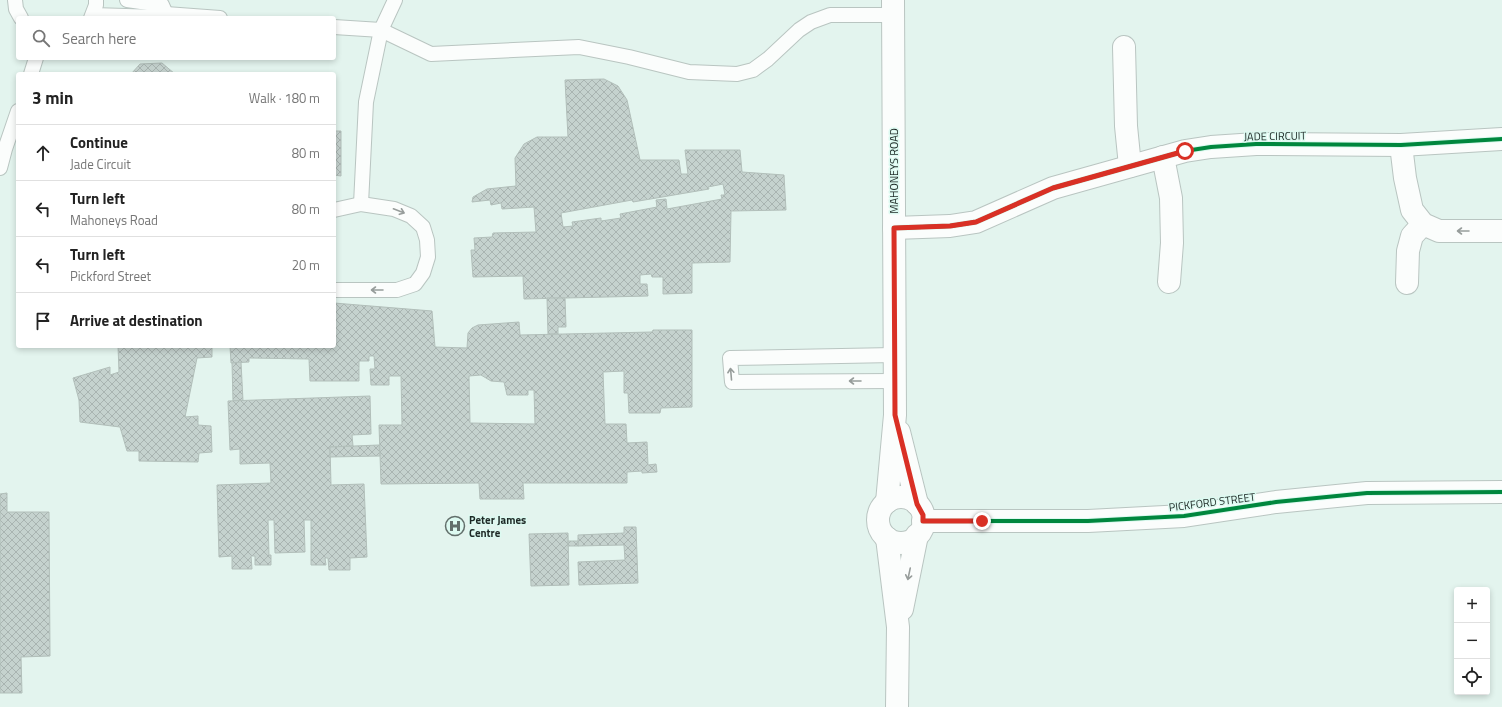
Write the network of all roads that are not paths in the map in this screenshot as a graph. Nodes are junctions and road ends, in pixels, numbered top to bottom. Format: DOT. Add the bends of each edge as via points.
graph roads {
  1 [pos="15,0"];
  2 [pos="96,0"];
  3 [pos="127,0"];
  4 [pos="395,0"];
  5 [pos="893,8"];
  6 [pos="166,14"];
  7 [pos="19,16"];
  8 [pos="92,16"];
  9 [pos="161,16"];
  10 [pos="193,16"];
  11 [pos="336,27"];
  12 [pos="381,30"];
  13 [pos="1124,47"];
  14 [pos="35,60"];
  15 [pos="32,72"];
  16 [pos="16,117"];
  17 [pos="1502,139"];
  18 [pos="1401,145"];
  19 [pos="1163,157"];
  20 [pos="1130,166"];
  21 [pos="0,168"];
  22 [pos="361,204"];
  23 [pos="336,210"];
  24 [pos="1423,224"];
  25 [pos="894,228"];
  26 [pos="1502,231"];
  27 [pos="1169,282"];
  28 [pos="1407,283"];
  29 [pos="336,290"];
  30 [pos="894,355"];
  31 [pos="894,382"];
  32 [pos="895,415"];
  33 [pos="1502,492"];
  34 [pos="887,502"];
  35 [pos="919,520"];
  36 [pos="887,538"];
  37 [pos="898,627"];
  38 [pos="897,707"];
  1 -- 7 [label="lane"];
  2 -- 8 [label="lane"];
  3 -- 6 [label="lane" via="162,5"];
  4 -- 12 [label="lane"];
  5 -- 12 [label="lane" via="830,15 811,22 753,70 737,74 690,72 579,47 431,54"];
  5 -- 25 [label="street, MAHONEYS ROAD"];
  6 -- 9 [label="lane"];
  6 -- 10 [label="lane"];
  11 -- 12 [label="lane"];
  12 -- 22 [label="lane" via="366,102"];
  13 -- 20 [label="street"];
  14 -- 15 [label="lane"];
  16 -- 21 [label="lane"];
  17 -- 18 [label="street, JADE CIRCUIT"];
  18 -- 19 [label="street, JADE CIRCUIT" via="1256,144 1211,147"];
  18 -- 24 [label="street" via="1404,178 1412,210"];
  19 -- 20 [label="street, JADE CIRCUIT"];
  19 -- 27 [label="street" via="1171,198 1172,243"];
  20 -- 25 [label="street, JADE CIRCUIT" via="1053,188 976,222 950,226"];
  22 -- 23 [label="lane"];
  22 -- 29 [label="lane, one-way" via="394,209 411,216 423,227 428,257 424,273 415,284 397,290"];
  26 -- 24 [label="street, one-way" via="1439,230"];
  24 -- 28 [label="street" via="1412,236 1408,251"];
  25 -- 30 [label="street, MAHONEYS ROAD"];
  30 -- 31 [label="street, MAHONEYS ROAD"];
  31 -- 30 [label="lane, one-way" via="732,382 730,358"];
  31 -- 32 [label="street, MAHONEYS ROAD"];
  32 -- 34 [label="street, MAHONEYS ROAD"];
  32 -- 35 [label="street, MAHONEYS ROAD"];
  33 -- 35 [label="street, PICKFORD STREET" via="1366,493 1177,516 1088,521"];
  34 -- 35 [label="street" via="899,497 912,500"];
  34 -- 36 [label="street" via="879,513 878,520 879,527"];
  35 -- 36 [label="street" via="912,540 893,541"];
  35 -- 37 [label="street, MAHONEYS ROAD, one-way"];
  36 -- 37 [label="street, MAHONEYS ROAD"];
  37 -- 38 [label="street, MAHONEYS ROAD"];
}
